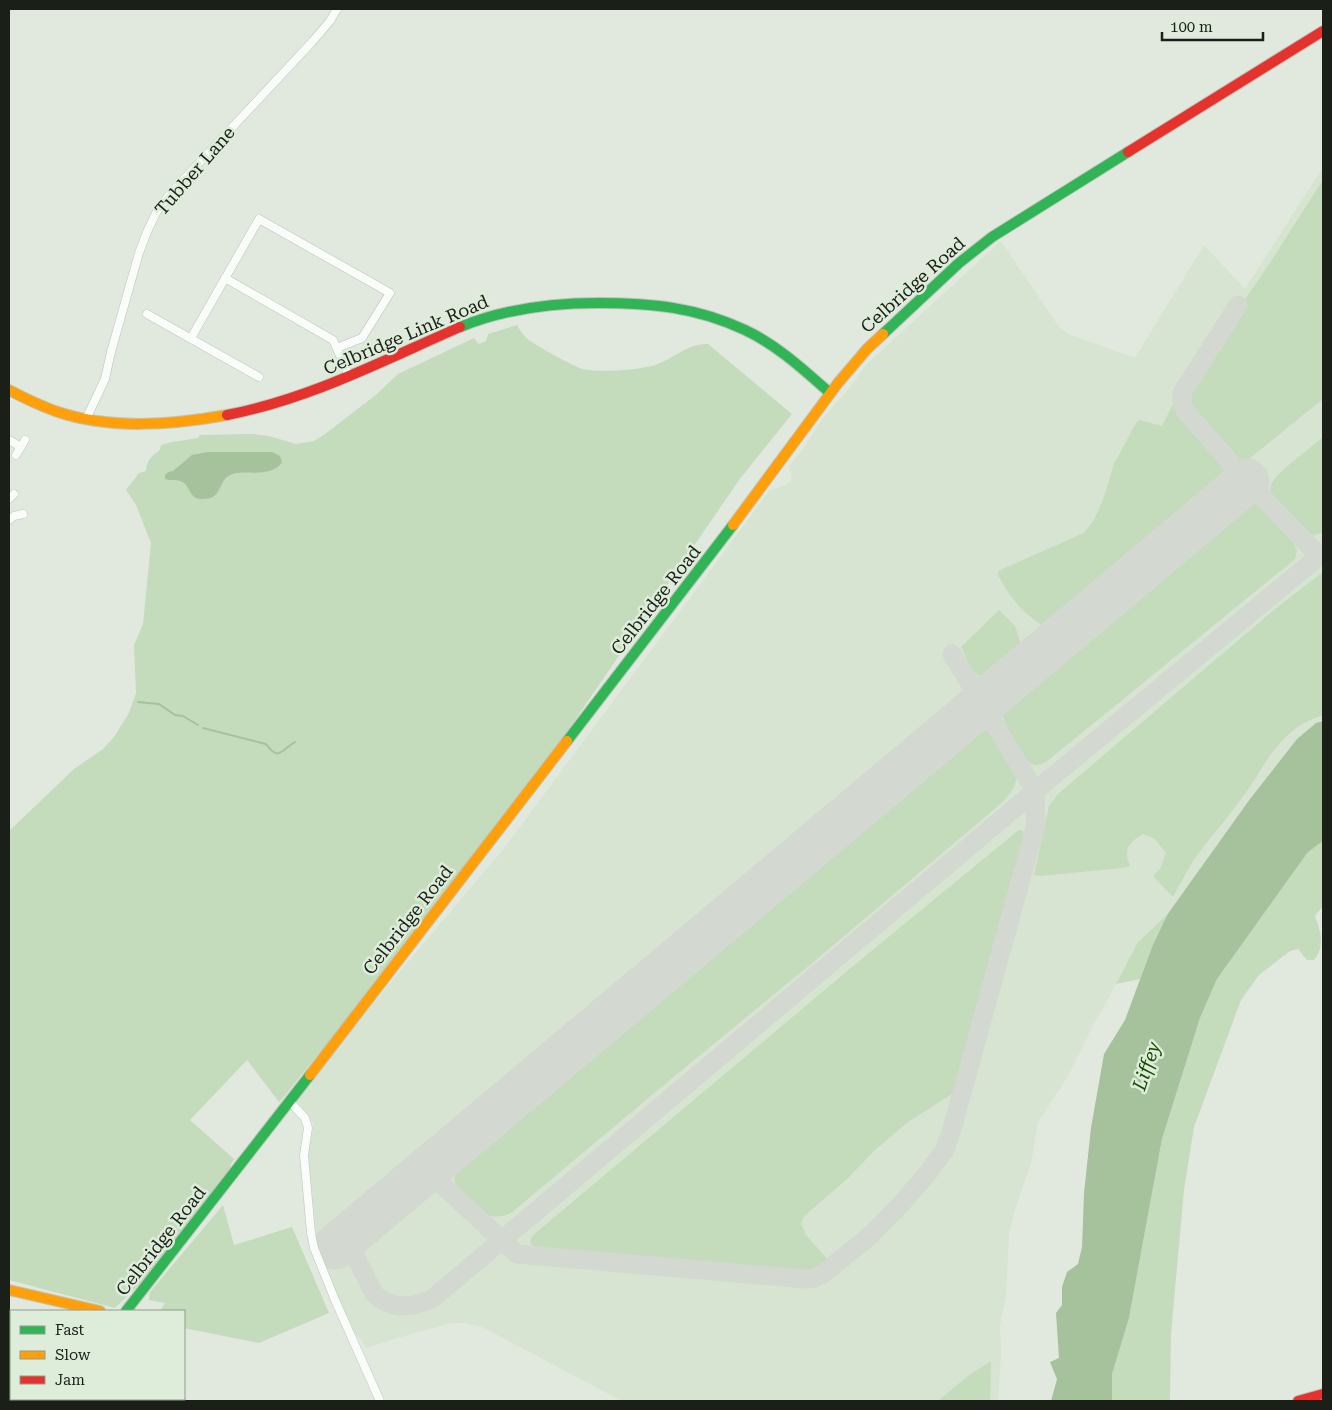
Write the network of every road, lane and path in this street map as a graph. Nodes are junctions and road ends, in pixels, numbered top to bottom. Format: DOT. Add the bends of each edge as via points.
graph roads {
  1 [pos="337,9"];
  2 [pos="1323,30"];
  3 [pos="225,278"];
  4 [pos="147,314"];
  5 [pos="191,338"];
  6 [pos="337,348"];
  7 [pos="349,376"];
  8 [pos="259,377"];
  9 [pos="9,390"];
  10 [pos="830,393"];
  11 [pos="86,419"];
  12 [pos="9,440"];
  13 [pos="16,455"];
  14 [pos="23,514"];
  15 [pos="9,520"];
  16 [pos="290,1102"];
  17 [pos="9,1290"];
  18 [pos="97,1310"];
  19 [pos="127,1310"];
  20 [pos="1323,1394"];
  21 [pos="380,1401"];
  22 [pos="1298,1401"];
  1 -- 11 [label="street, Tubber Lane" via="312,42 157,211 139,253 108,369"];
  2 -- 10 [label="main road, Celbridge Road" via="988,240 867,349"];
  3 -- 5 [label="street"];
  3 -- 6 [label="street" via="326,335 334,340"];
  3 -- 6 [label="street" via="259,219 390,293 362,338"];
  4 -- 5 [label="street"];
  5 -- 8 [label="street"];
  6 -- 7 [label="street"];
  7 -- 10 [label="main road, Celbridge Link Road" via="454,330 508,311 562,304 651,304 700,313 745,329 784,353"];
  7 -- 11 [label="main road, Celbridge Link Road" via="276,403 215,417 144,424"];
  9 -- 11 [label="main road, Celbridge Link Road" via="47,408"];
  10 -- 16 [label="main road, Celbridge Road" via="745,510"];
  12 -- 13 [label="street" via="23,444"];
  14 -- 15 [label="street"];
  16 -- 19 [label="main road, Celbridge Road"];
  16 -- 21 [label="street" via="305,1118 308,1128 304,1156 314,1248"];
  17 -- 18 [label="main road"];
  20 -- 22 [label="main road"];
}
